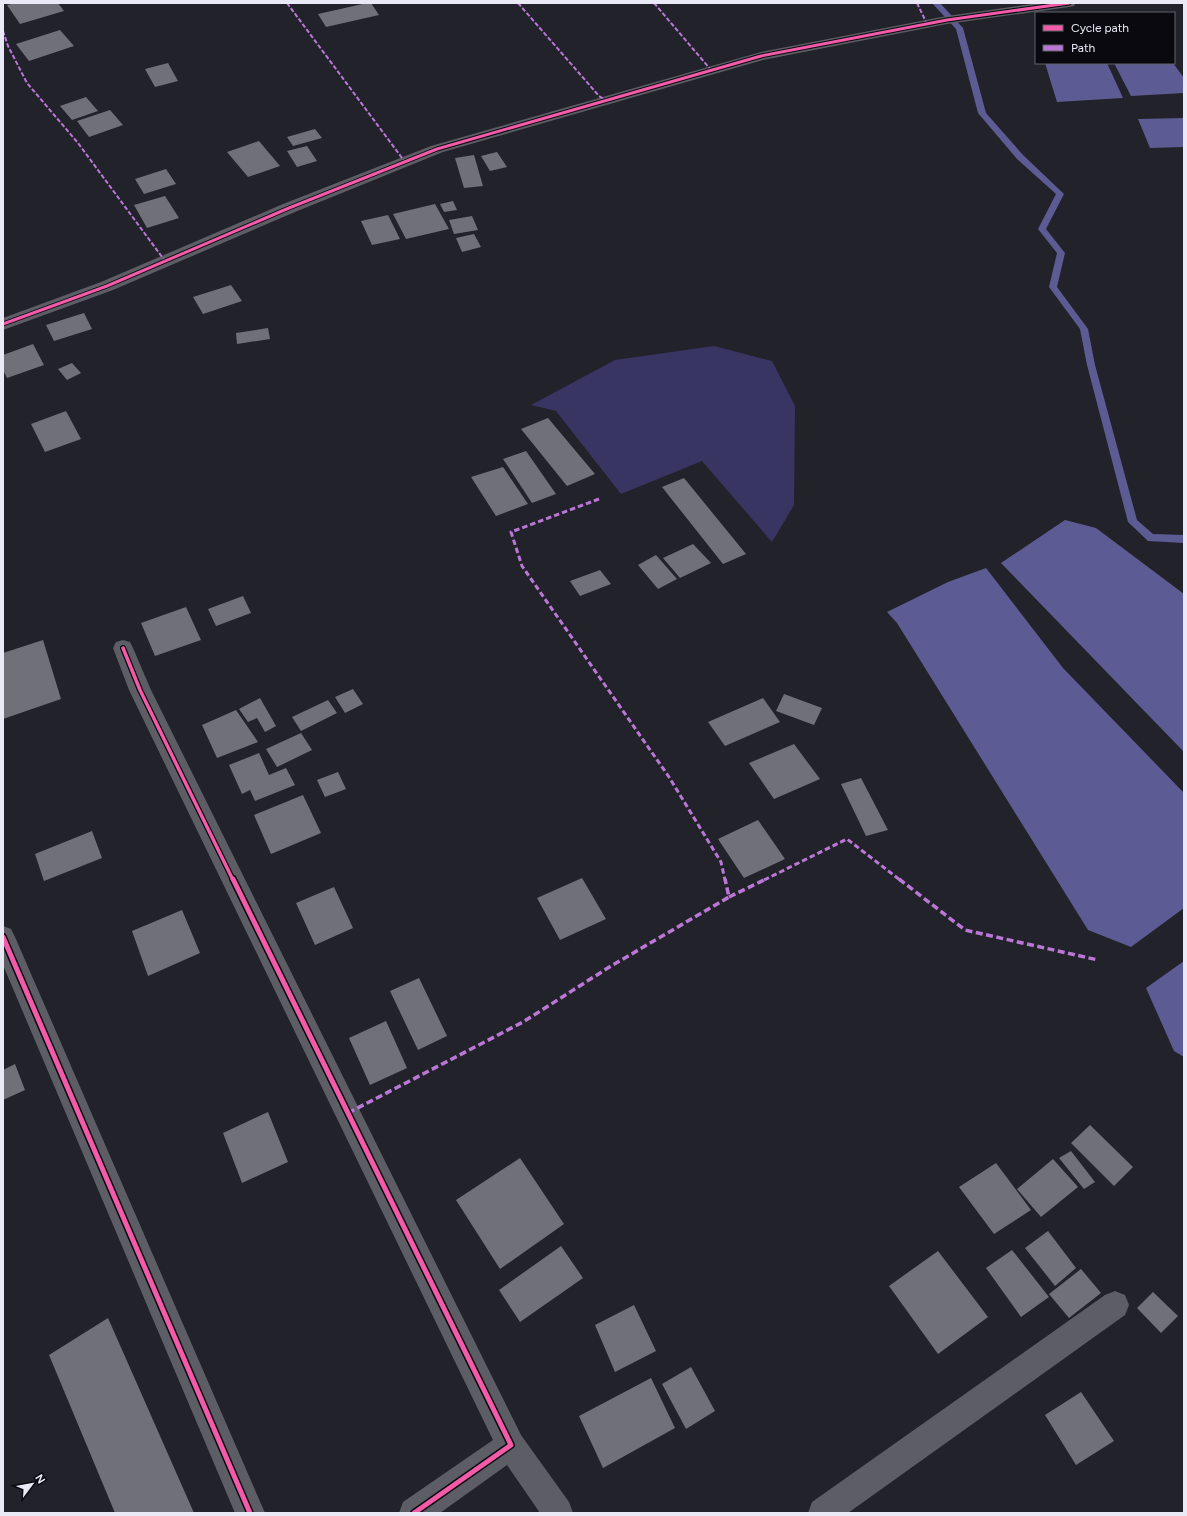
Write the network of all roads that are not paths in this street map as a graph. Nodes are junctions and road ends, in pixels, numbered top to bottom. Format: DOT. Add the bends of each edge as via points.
graph roads {
  1 [pos="1069,3"];
  2 [pos="3,324"];
  3 [pos="123,648"];
  4 [pos="3,937"];
  5 [pos="1115,1305"];
  6 [pos="511,1445"];
  7 [pos="250,1513"];
  8 [pos="414,1513"];
  9 [pos="558,1513"];
  10 [pos="823,1513"];
  1 -- 2 [label="street" via="947,20 761,56 437,149 288,208 106,286"];
  3 -- 6 [label="street" via="140,690"];
  4 -- 7 [label="street"];
  5 -- 10 [label="street"];
  6 -- 8 [label="street"];
  6 -- 9 [label="street"];
}
